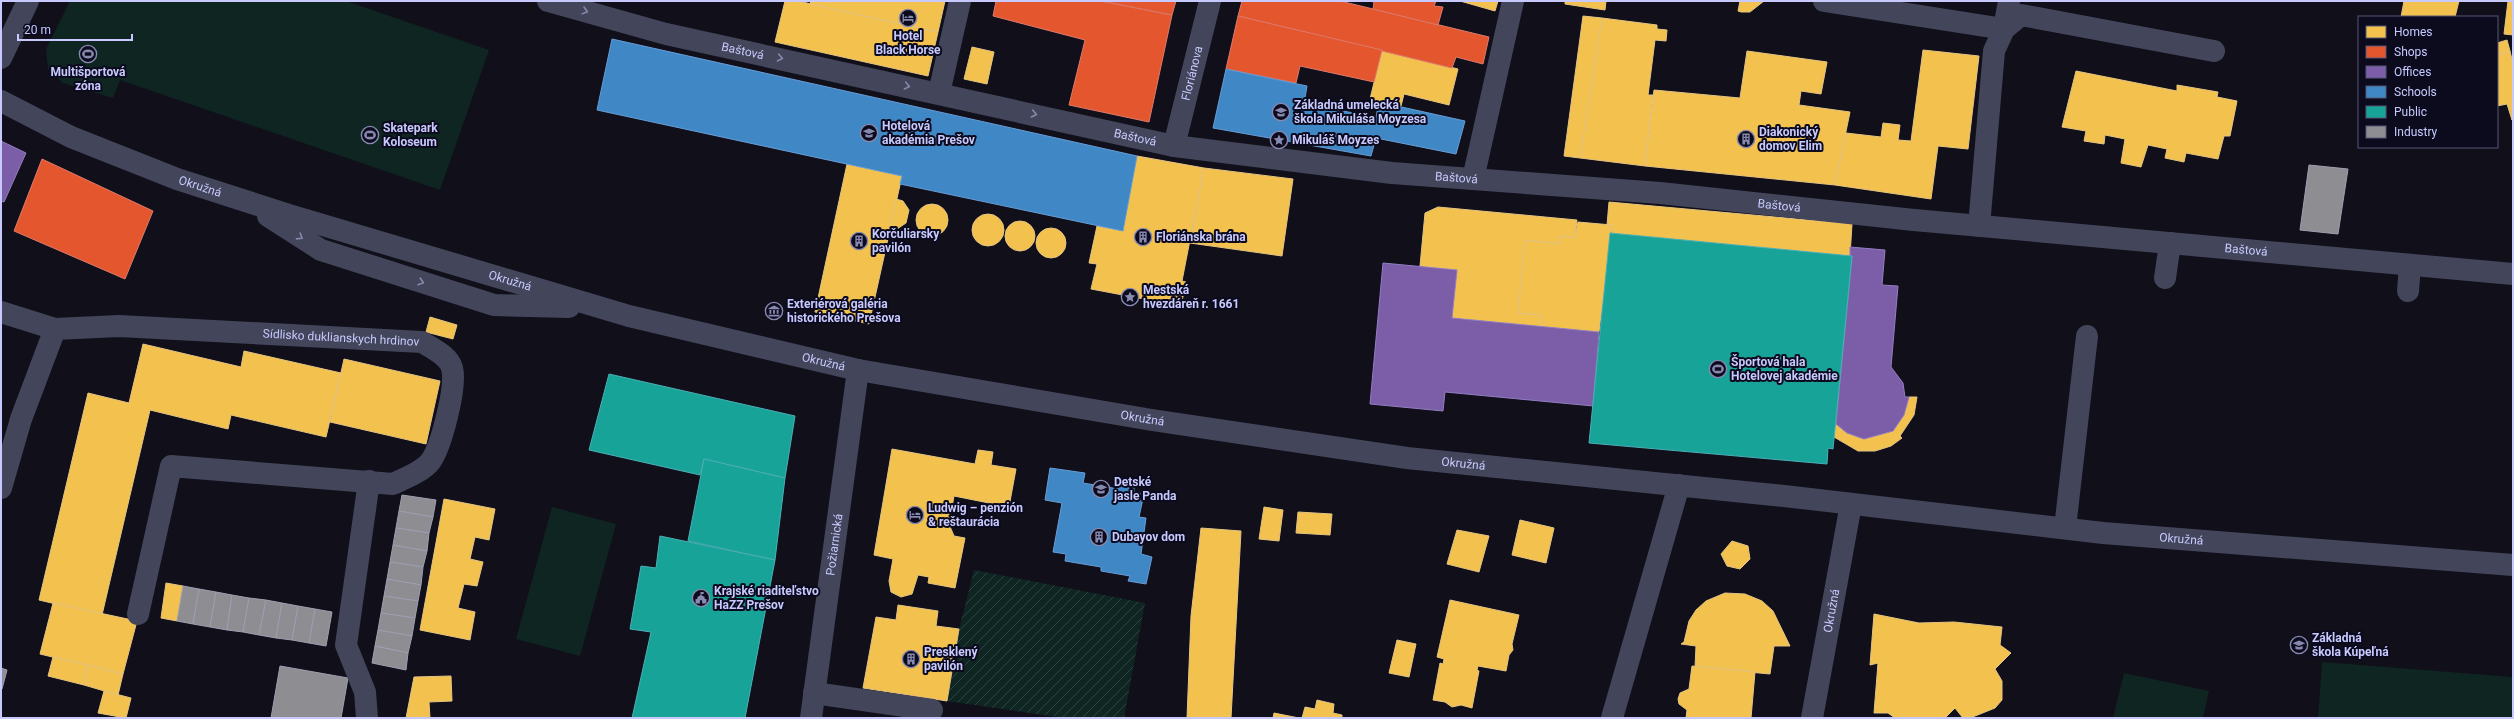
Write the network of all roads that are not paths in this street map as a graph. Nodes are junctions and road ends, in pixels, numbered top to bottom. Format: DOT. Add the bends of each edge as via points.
graph roads {
  1 [pos="28,1"];
  2 [pos="548,1"];
  3 [pos="960,1"];
  4 [pos="1210,1"];
  5 [pos="1513,1"];
  6 [pos="1824,1"];
  7 [pos="2009,1"];
  8 [pos="2004,29"];
  9 [pos="2214,51"];
  10 [pos="1,58"];
  11 [pos="939,93"];
  12 [pos="1,101"];
  13 [pos="1174,146"];
  14 [pos="1473,179"];
  15 [pos="1979,226"];
  16 [pos="2170,243"];
  17 [pos="2410,264"];
  18 [pos="2513,274"];
  19 [pos="2165,278"];
  20 [pos="2408,291"];
  21 [pos="1,312"];
  22 [pos="55,329"];
  23 [pos="2087,336"];
  24 [pos="858,370"];
  25 [pos="2,481"];
  26 [pos="368,481"];
  27 [pos="1679,485"];
  28 [pos="1851,504"];
  29 [pos="2065,528"];
  30 [pos="2513,565"];
  31 [pos="138,614"];
  32 [pos="814,693"];
  33 [pos="932,710"];
  34 [pos="367,718"];
  35 [pos="810,718"];
  36 [pos="1612,718"];
  37 [pos="1812,718"];
  1 -- 10 [label="street"];
  2 -- 11 [label="street, Baštová, one-way" via="666,34"];
  3 -- 11 [label="street"];
  4 -- 13 [label="street, Floriánova"];
  5 -- 14 [label="street"];
  6 -- 8 [label="street"];
  7 -- 8 [label="street"];
  8 -- 9 [label="street" via="2021,15"];
  8 -- 15 [label="street" via="1994,51"];
  11 -- 13 [label="street, Baštová, one-way"];
  12 -- 24 [label="street, Okružná" via="71,137 177,179 243,201 599,308"];
  13 -- 14 [label="street, Baštová" via="1392,173"];
  14 -- 15 [label="street, Baštová" via="1660,193"];
  15 -- 16 [label="street, Baštová"];
  16 -- 17 [label="street, Baštová"];
  16 -- 19 [label="street"];
  17 -- 18 [label="street, Baštová" via="2479,277"];
  17 -- 20 [label="street"];
  21 -- 22 [label="street, Sídlisko duklianskych hrdinov"];
  22 -- 25 [label="street" via="21,419"];
  22 -- 26 [label="street, Sídlisko duklianskych hrdinov" via="119,326 422,342 440,353 452,367 453,384 438,448 429,463 411,476 393,484"];
  23 -- 29 [label="street"];
  24 -- 27 [label="street, Okružná" via="1152,420 1400,456"];
  24 -- 32 [label="street, Požiarnická"];
  26 -- 31 [label="street, Sídlisko duklianskych hrdinov" via="171,466"];
  26 -- 34 [label="street" via="346,645 365,692"];
  27 -- 28 [label="street, Okružná"];
  27 -- 36 [label="street"];
  28 -- 29 [label="street, Okružná"];
  28 -- 37 [label="street, Okružná"];
  29 -- 30 [label="street, Okružná"];
  32 -- 33 [label="street"];
  32 -- 35 [label="street, Požiarnická"];
}
